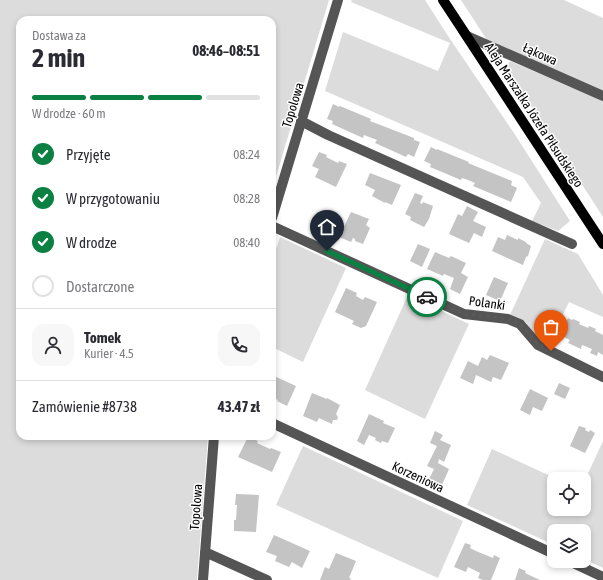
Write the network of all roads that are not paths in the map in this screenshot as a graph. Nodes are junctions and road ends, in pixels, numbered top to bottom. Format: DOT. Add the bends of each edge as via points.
graph roads {
  1 [pos="338,0"];
  2 [pos="443,0"];
  3 [pos="467,36"];
  4 [pos="603,96"];
  5 [pos="301,121"];
  6 [pos="276,205"];
  7 [pos="276,228"];
  8 [pos="572,244"];
  9 [pos="603,244"];
  10 [pos="603,377"];
  11 [pos="276,425"];
  12 [pos="214,440"];
  13 [pos="547,551"];
  14 [pos="205,552"];
  15 [pos="584,568"];
  16 [pos="603,577"];
  17 [pos="203,580"];
  18 [pos="266,580"];
  1 -- 5 [label="street, Topolowa"];
  2 -- 3 [label="main road, Aleja Marszałka Józefa Piłsudskiego"];
  3 -- 4 [label="street, Łąkowa"];
  3 -- 9 [label="main road, Aleja Marszałka Józefa Piłsudskiego"];
  5 -- 6 [label="street, Topolowa"];
  5 -- 8 [label="street"];
  7 -- 10 [label="street, Polanki" via="464,314 508,319 520,324 538,344"];
  11 -- 13 [label="street, Korzeniowa"];
  12 -- 14 [label="street, Topolowa"];
  14 -- 17 [label="street, Topolowa"];
  14 -- 18 [label="street"];
  15 -- 16 [label="street"];
}
